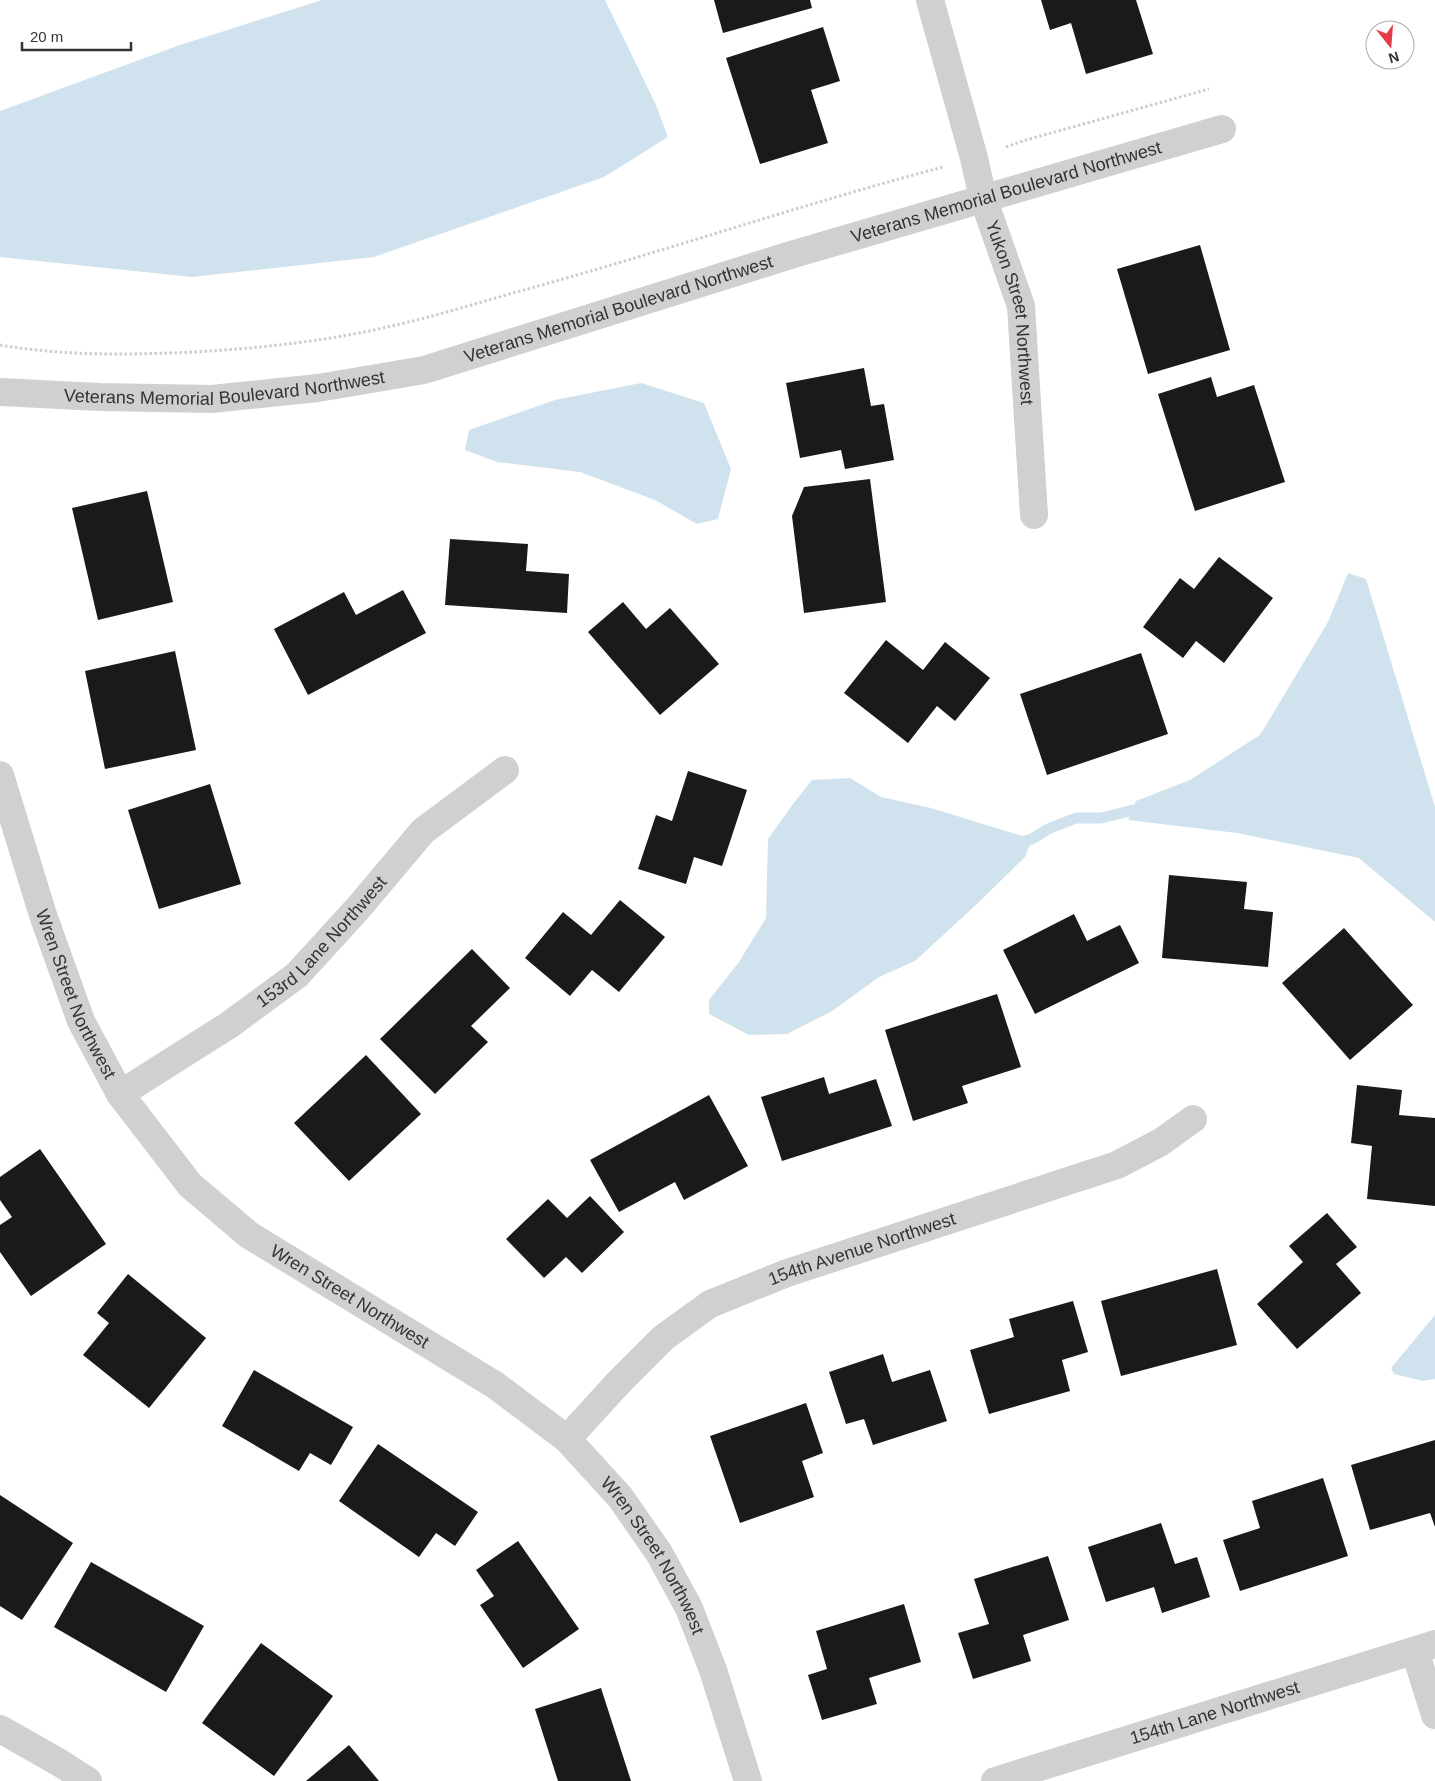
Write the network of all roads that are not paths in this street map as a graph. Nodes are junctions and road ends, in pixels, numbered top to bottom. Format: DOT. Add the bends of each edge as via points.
graph roads {
  1 [pos="930,0"];
  2 [pos="1222,129"];
  3 [pos="982,198"];
  4 [pos="0,392"];
  5 [pos="1034,514"];
  6 [pos="504,770"];
  7 [pos="0,775"];
  8 [pos="120,1094"];
  9 [pos="1193,1119"];
  10 [pos="567,1439"];
  11 [pos="1425,1647"];
  12 [pos="1435,1715"];
  13 [pos="0,1729"];
  14 [pos="55,1772"];
  15 [pos="88,1781"];
  16 [pos="748,1781"];
  17 [pos="995,1781"];
  1 -- 3 [label="street, Yukon Street Northwest"];
  2 -- 3 [label="street, Veterans Memorial Boulevard Northwest"];
  3 -- 4 [label="street, Veterans Memorial Boulevard Northwest" via="424,370 318,388 212,399"];
  3 -- 5 [label="street, Yukon Street Northwest" via="1022,306"];
  6 -- 8 [label="street, 153rd Lane Northwest" via="423,831 297,975 229,1025"];
  7 -- 8 [label="street, Wren Street Northwest" via="43,915 81,1021"];
  8 -- 10 [label="street, Wren Street Northwest" via="190,1185 249,1234 495,1385"];
  9 -- 10 [label="street, 154th Avenue Northwest" via="1162,1142 1117,1165 787,1273 710,1304 664,1338"];
  10 -- 16 [label="street, Wren Street Northwest" via="620,1497 659,1553 689,1608 713,1670"];
  11 -- 12 [label="street"];
  11 -- 17 [label="street, 154th Lane Northwest"];
  13 -- 14 [label="street"];
  14 -- 15 [label="street"];
}
